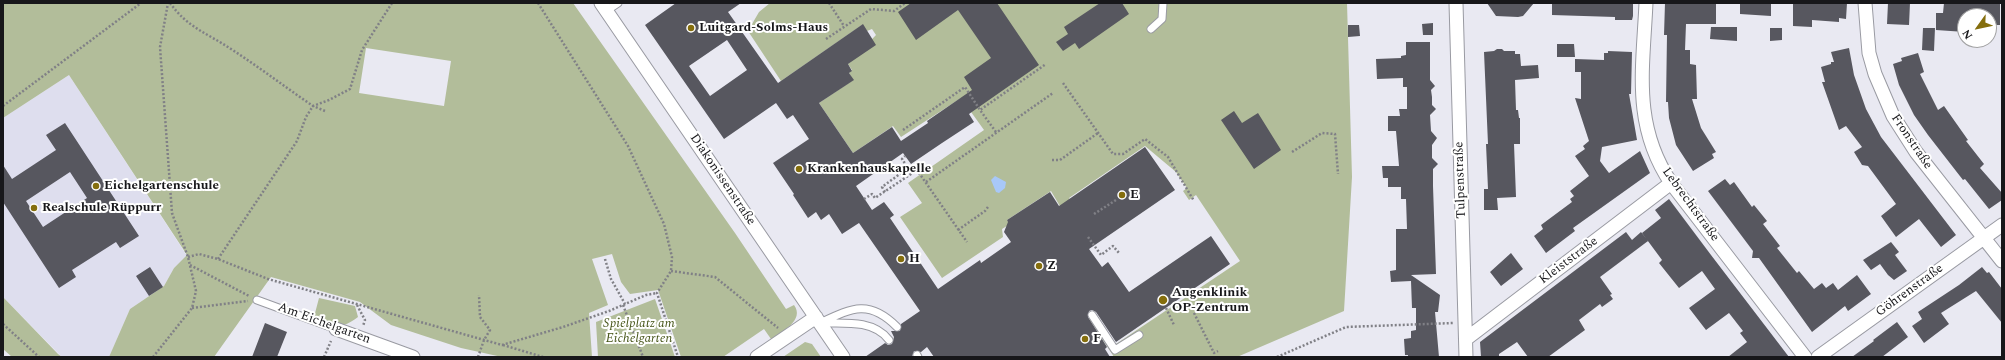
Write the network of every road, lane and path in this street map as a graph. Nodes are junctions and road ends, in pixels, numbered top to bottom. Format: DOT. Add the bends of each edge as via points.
graph roads {
  1 [pos="141,3"];
  2 [pos="169,3"];
  3 [pos="392,3"];
  4 [pos="538,3"];
  5 [pos="618,3"];
  6 [pos="828,3"];
  7 [pos="905,3"];
  8 [pos="1163,3"];
  9 [pos="1456,3"];
  10 [pos="1646,3"];
  11 [pos="1865,3"];
  12 [pos="604,7"];
  13 [pos="844,26"];
  14 [pos="1151,29"];
  15 [pos="826,39"];
  16 [pos="1046,64"];
  17 [pos="1063,83"];
  18 [pos="1053,93"];
  19 [pos="3,106"];
  20 [pos="313,106"];
  21 [pos="980,110"];
  22 [pos="325,111"];
  23 [pos="903,130"];
  24 [pos="996,132"];
  25 [pos="1098,134"];
  26 [pos="1292,152"];
  27 [pos="905,156"];
  28 [pos="1052,160"];
  29 [pos="1338,174"];
  30 [pos="926,182"];
  31 [pos="1672,183"];
  32 [pos="885,192"];
  33 [pos="864,199"];
  34 [pos="1116,200"];
  35 [pos="1194,201"];
  36 [pos="988,207"];
  37 [pos="1094,214"];
  38 [pos="2002,225"];
  39 [pos="958,230"];
  40 [pos="1088,237"];
  41 [pos="1984,238"];
  42 [pos="967,242"];
  43 [pos="1118,253"];
  44 [pos="188,257"];
  45 [pos="218,259"];
  46 [pos="605,259"];
  47 [pos="2002,261"];
  48 [pos="190,264"];
  49 [pos="671,271"];
  50 [pos="657,293"];
  51 [pos="479,296"];
  52 [pos="257,300"];
  53 [pos="356,305"];
  54 [pos="624,305"];
  55 [pos="192,308"];
  56 [pos="1166,308"];
  57 [pos="1194,313"];
  58 [pos="1092,316"];
  59 [pos="365,320"];
  60 [pos="818,320"];
  61 [pos="1465,322"];
  62 [pos="3,324"];
  63 [pos="1174,325"];
  64 [pos="898,327"];
  65 [pos="336,329"];
  66 [pos="1139,335"];
  67 [pos="786,337"];
  68 [pos="1466,339"];
  69 [pos="484,340"];
  70 [pos="889,340"];
  71 [pos="502,345"];
  72 [pos="1218,351"];
  73 [pos="39,357"];
  74 [pos="153,357"];
  75 [pos="324,357"];
  76 [pos="413,357"];
  77 [pos="478,357"];
  78 [pos="543,357"];
  79 [pos="643,357"];
  80 [pos="678,357"];
  81 [pos="757,357"];
  82 [pos="843,357"];
  83 [pos="1277,357"];
  84 [pos="1466,357"];
  85 [pos="1805,357"];
  86 [pos="1818,357"];
  1 -- 19 [label="path"];
  2 -- 20 [label="path" via="189,25 230,49"];
  2 -- 44 [label="path" via="160,47 161,77 172,213"];
  3 -- 20 [label="path" via="362,50 350,89"];
  4 -- 49 [label="path" via="628,146 664,224 672,257"];
  5 -- 12 [label="lane"];
  6 -- 13 [label="path"];
  7 -- 13 [label="path" via="894,11 871,9"];
  8 -- 14 [label="lane" via="1162,19"];
  9 -- 61 [label="street, Tulpenstraße"];
  10 -- 31 [label="street, Lebrechtstraße" via="1643,112 1657,160"];
  11 -- 41 [label="street, Fronstraße" via="1869,53 1892,116 1916,152"];
  12 -- 60 [label="street, Diakonissenstraße"];
  13 -- 15 [label="path"];
  16 -- 21 [label="path"];
  17 -- 25 [label="path"];
  18 -- 24 [label="path"];
  20 -- 22 [label="path"];
  20 -- 45 [label="path" via="297,141"];
  21 -- 23 [label="path" via="965,87"];
  21 -- 24 [label="path"];
  24 -- 30 [label="path"];
  25 -- 28 [label="path" via="1060,160"];
  25 -- 35 [label="path" via="1113,154 1123,154 1145,139 1168,157"];
  26 -- 29 [label="path" via="1322,133 1335,134"];
  27 -- 32 [label="path" via="902,159 908,168 882,186"];
  30 -- 32 [label="path" via="917,170"];
  30 -- 39 [label="path"];
  31 -- 68 [label="street, Kleiststraße"];
  31 -- 85 [label="street, Lebrechtstraße"];
  32 -- 33 [label="path" via="875,198 872,194"];
  34 -- 37 [label="path"];
  36 -- 39 [label="path"];
  38 -- 41 [label="street, Göhrenstraße"];
  39 -- 42 [label="path"];
  40 -- 43 [label="path" via="1101,255 1113,246"];
  41 -- 47 [label="street, Fronstraße"];
  41 -- 86 [label="street, Göhrenstraße"];
  44 -- 45 [label="path" via="200,254"];
  44 -- 48 [label="path"];
  45 -- 53 [label="path" via="268,278"];
  46 -- 54 [label="path"];
  48 -- 52 [label="path"];
  48 -- 55 [label="path" via="196,291"];
  49 -- 50 [label="path"];
  49 -- 67 [label="path" via="715,278 773,323"];
  50 -- 54 [label="path"];
  50 -- 80 [label="path"];
  51 -- 69 [label="path" via="480,317 490,330"];
  52 -- 55 [label="path"];
  52 -- 65 [label="lane, Am Eichelgarten"];
  53 -- 59 [label="path"];
  53 -- 69 [label="path"];
  54 -- 71 [label="path"];
  54 -- 79 [label="path"];
  55 -- 74 [label="path"];
  56 -- 63 [label="path"];
  57 -- 72 [label="path" via="1214,353"];
  58 -- 66 [label="lane" via="1115,350"];
  60 -- 64 [label="lane" via="867,308 888,317"];
  60 -- 67 [label="street"];
  60 -- 70 [label="lane" via="862,324 878,330"];
  60 -- 82 [label="street, Diakonissenstraße"];
  61 -- 68 [label="street, Tulpenstraße"];
  61 -- 83 [label="path" via="1346,327"];
  62 -- 73 [label="path"];
  65 -- 75 [label="path"];
  65 -- 76 [label="street, Am Eichelgarten"];
  67 -- 81 [label="street"];
  68 -- 84 [label="street, Tulpenstraße"];
  69 -- 71 [label="path"];
  69 -- 77 [label="path"];
  71 -- 78 [label="path"];
}
